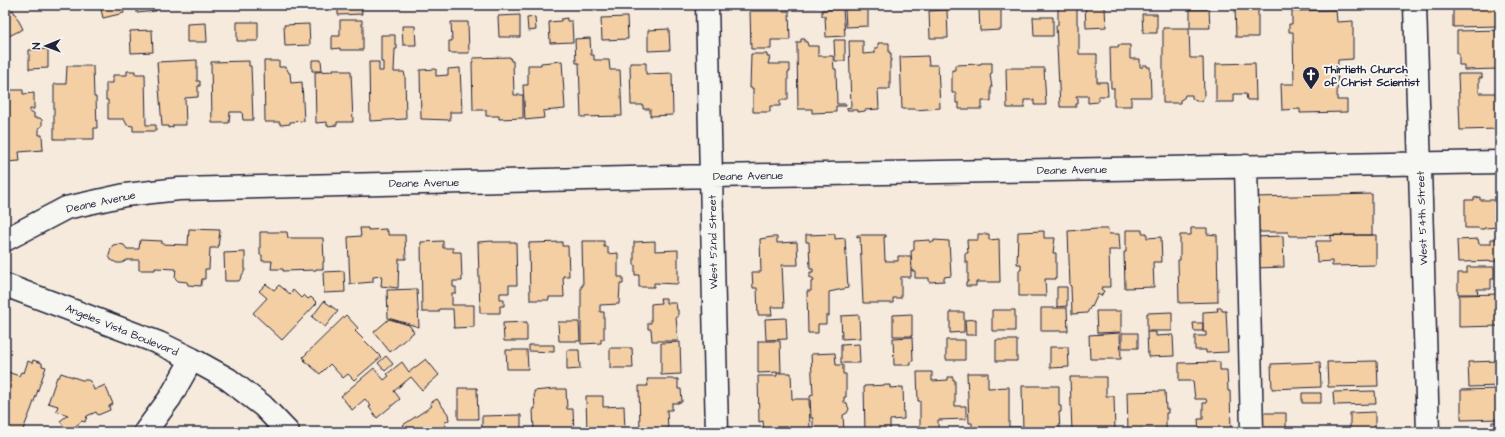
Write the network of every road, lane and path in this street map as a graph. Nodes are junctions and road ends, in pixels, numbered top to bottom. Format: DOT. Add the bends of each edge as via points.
graph roads {
  1 [pos="707,5"];
  2 [pos="1415,5"];
  3 [pos="1500,162"];
  4 [pos="1420,163"];
  5 [pos="1246,166"];
  6 [pos="712,176"];
  7 [pos="5,240"];
  8 [pos="5,285"];
  9 [pos="192,359"];
  10 [pos="145,432"];
  11 [pos="288,432"];
  12 [pos="717,432"];
  13 [pos="1252,432"];
  14 [pos="1428,432"];
  1 -- 6 [label="street, West 52nd Street"];
  2 -- 4 [label="street, West 54th Street"];
  3 -- 4 [label="street, Deane Avenue"];
  4 -- 5 [label="street, Deane Avenue"];
  4 -- 14 [label="street, West 54th Street"];
  5 -- 6 [label="street, Deane Avenue"];
  5 -- 13 [label="street"];
  6 -- 7 [label="street, Deane Avenue" via="179,189 125,195 66,208"];
  6 -- 12 [label="street, West 52nd Street"];
  8 -- 9 [label="street, Angeles Vista Boulevard" via="159,343"];
  9 -- 10 [label="street" via="170,398"];
  9 -- 11 [label="street, Angeles Vista Boulevard" via="234,384 263,406"];
}
